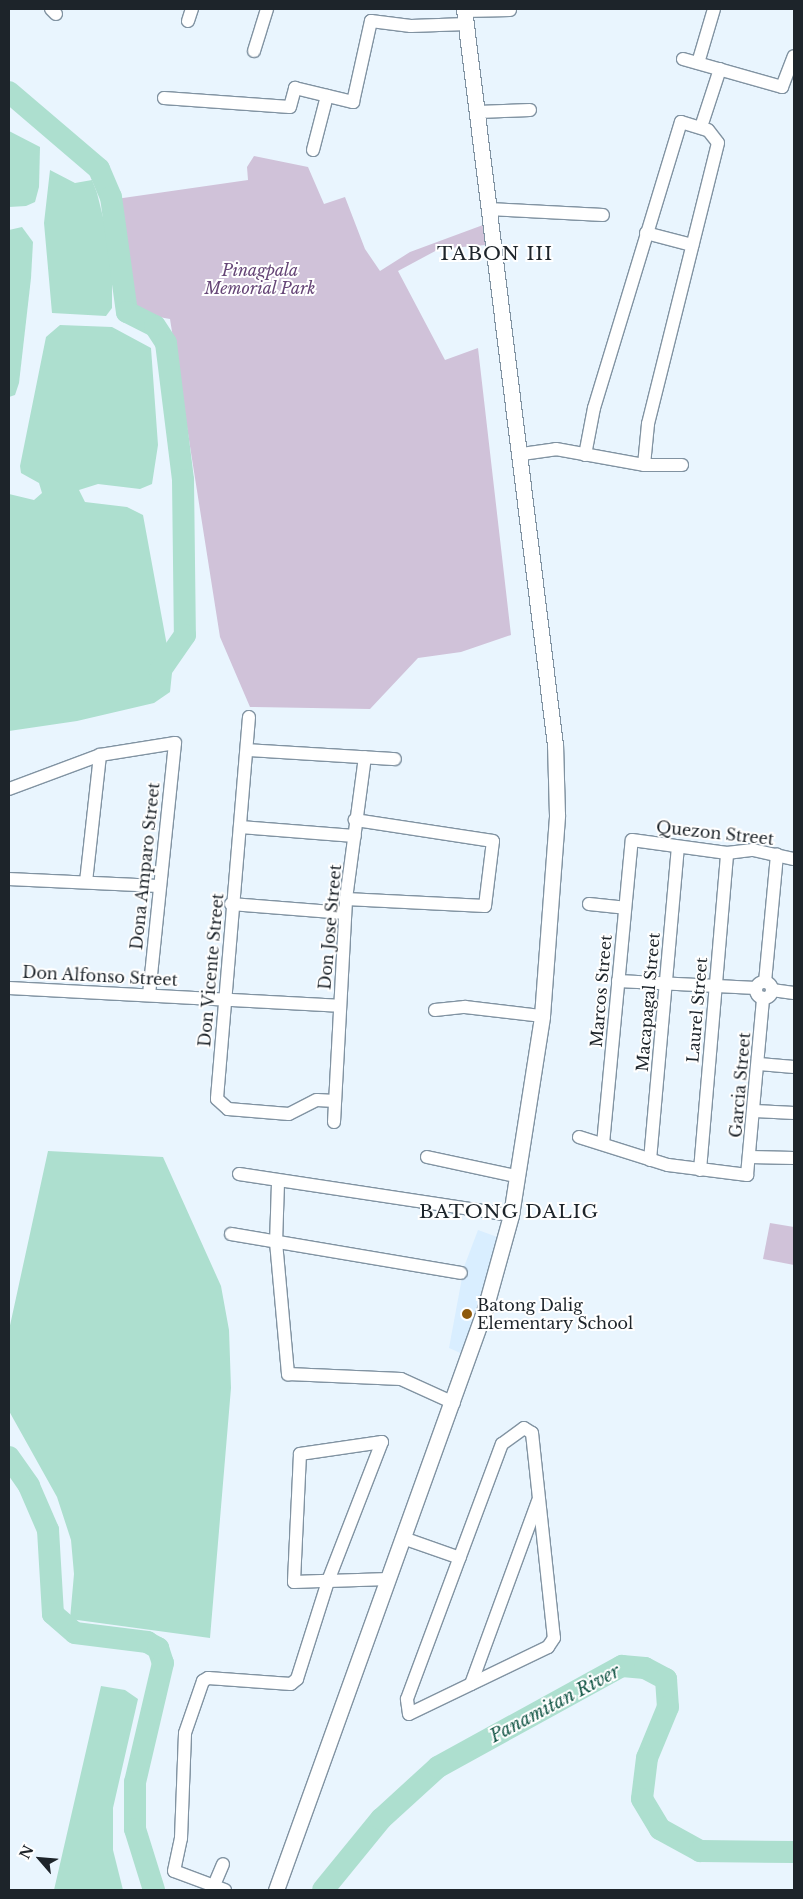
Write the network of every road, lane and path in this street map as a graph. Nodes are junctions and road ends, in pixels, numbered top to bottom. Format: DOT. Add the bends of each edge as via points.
graph roads {
  1 [pos="267,9"];
  2 [pos="714,9"];
  3 [pos="510,10"];
  4 [pos="465,15"];
  5 [pos="254,52"];
  6 [pos="794,56"];
  7 [pos="683,59"];
  8 [pos="698,63"];
  9 [pos="720,69"];
  10 [pos="327,96"];
  11 [pos="164,98"];
  12 [pos="530,110"];
  13 [pos="478,112"];
  14 [pos="701,127"];
  15 [pos="313,150"];
  16 [pos="489,209"];
  17 [pos="603,215"];
  18 [pos="646,233"];
  19 [pos="692,245"];
  20 [pos="522,454"];
  21 [pos="584,455"];
  22 [pos="682,465"];
  23 [pos="644,466"];
  24 [pos="249,717"];
  25 [pos="248,750"];
  26 [pos="100,756"];
  27 [pos="365,757"];
  28 [pos="395,759"];
  29 [pos="9,788"];
  30 [pos="356,820"];
  31 [pos="240,827"];
  32 [pos="355,836"];
  33 [pos="632,840"];
  34 [pos="678,847"];
  35 [pos="727,853"];
  36 [pos="778,855"];
  37 [pos="794,859"];
  38 [pos="9,879"];
  39 [pos="86,882"];
  40 [pos="158,886"];
  41 [pos="346,900"];
  42 [pos="231,904"];
  43 [pos="589,904"];
  44 [pos="625,908"];
  45 [pos="345,913"];
  46 [pos="618,981"];
  47 [pos="667,984"];
  48 [pos="715,986"];
  49 [pos="9,988"];
  50 [pos="764,989"];
  51 [pos="149,993"];
  52 [pos="794,993"];
  53 [pos="224,999"];
  54 [pos="339,1006"];
  55 [pos="435,1010"];
  56 [pos="542,1016"];
  57 [pos="758,1064"];
  58 [pos="794,1067"];
  59 [pos="335,1100"];
  60 [pos="755,1111"];
  61 [pos="794,1113"];
  62 [pos="334,1122"];
  63 [pos="580,1138"];
  64 [pos="603,1144"];
  65 [pos="427,1156"];
  66 [pos="750,1157"];
  67 [pos="794,1158"];
  68 [pos="650,1160"];
  69 [pos="700,1170"];
  70 [pos="240,1174"];
  71 [pos="516,1176"];
  72 [pos="278,1183"];
  73 [pos="511,1215"];
  74 [pos="231,1234"];
  75 [pos="276,1242"];
  76 [pos="461,1273"];
  77 [pos="454,1403"];
  78 [pos="539,1499"];
  79 [pos="403,1538"];
  80 [pos="460,1558"];
  81 [pos="389,1579"];
  82 [pos="328,1581"];
  83 [pos="471,1684"];
  84 [pos="223,1864"];
  85 [pos="217,1889"];
  86 [pos="276,1890"];
  1 -- 5 [label="street"];
  2 -- 8 [label="street"];
  3 -- 4 [label="street"];
  4 -- 10 [label="street" via="411,26 370,21 353,102"];
  4 -- 13 [label="street"];
  6 -- 9 [label="street" via="784,87"];
  7 -- 8 [label="street"];
  8 -- 9 [label="street"];
  9 -- 14 [label="street"];
  10 -- 11 [label="street" via="295,88 290,107"];
  10 -- 15 [label="street"];
  12 -- 13 [label="street"];
  13 -- 16 [label="street"];
  14 -- 18 [label="street" via="677,125"];
  14 -- 19 [label="street" via="718,143"];
  16 -- 17 [label="street"];
  16 -- 20 [label="street"];
  18 -- 19 [label="street"];
  18 -- 21 [label="street"];
  19 -- 23 [label="street" via="648,424"];
  20 -- 21 [label="street" via="556,450"];
  20 -- 56 [label="street" via="555,745 556,823"];
  21 -- 23 [label="street"];
  22 -- 23 [label="street"];
  24 -- 25 [label="street, Don Vicente Street"];
  25 -- 27 [label="street"];
  25 -- 31 [label="street, Don Vicente Street"];
  26 -- 29 [label="street"];
  26 -- 39 [label="street"];
  26 -- 40 [label="street, Dona Amparo Street" via="175,743"];
  27 -- 28 [label="street"];
  27 -- 30 [label="street, Don Jose Street"];
  30 -- 32 [label="street, Don Jose Street"];
  30 -- 41 [label="street" via="493,841 485,906"];
  31 -- 32 [label="street"];
  31 -- 42 [label="street, Don Vicente Street"];
  32 -- 41 [label="street, Don Jose Street"];
  33 -- 34 [label="street, Quezon Street"];
  33 -- 44 [label="street, Marcos Street"];
  34 -- 35 [label="street, Quezon Street"];
  34 -- 47 [label="street, Macapagal Street"];
  35 -- 36 [label="street, Quezon Street" via="753,850"];
  35 -- 48 [label="street, Laurel Street"];
  36 -- 37 [label="street, Quezon Street"];
  36 -- 50 [label="street, Garcia Street"];
  38 -- 39 [label="street"];
  39 -- 40 [label="street"];
  40 -- 51 [label="street, Dona Amparo Street"];
  41 -- 45 [label="street, Don Jose Street"];
  42 -- 45 [label="street"];
  42 -- 53 [label="street, Don Vicente Street"];
  43 -- 44 [label="street"];
  44 -- 46 [label="street, Marcos Street"];
  45 -- 54 [label="street, Don Jose Street"];
  46 -- 47 [label="street"];
  46 -- 64 [label="street, Marcos Street"];
  47 -- 48 [label="street"];
  47 -- 68 [label="street, Macapagal Street"];
  48 -- 50 [label="street"];
  48 -- 69 [label="street, Laurel Street"];
  49 -- 51 [label="street, Don Alfonso Street"];
  50 -- 52 [label="street"];
  50 -- 57 [label="street, Garcia Street"];
  51 -- 53 [label="street, Don Alfonso Street"];
  53 -- 54 [label="street, Don Alfonso Street"];
  53 -- 59 [label="street, Don Vicente Street" via="217,1099 221,1105 289,1114 317,1100"];
  54 -- 59 [label="street, Don Jose Street"];
  55 -- 56 [label="street" via="465,1007"];
  56 -- 71 [label="street"];
  57 -- 58 [label="street"];
  57 -- 60 [label="street, Garcia Street"];
  59 -- 62 [label="street, Don Jose Street"];
  60 -- 61 [label="street"];
  60 -- 66 [label="street, Garcia Street"];
  63 -- 64 [label="street"];
  64 -- 68 [label="street"];
  65 -- 71 [label="street"];
  66 -- 67 [label="street"];
  66 -- 69 [label="street, Garcia Street" via="748,1175"];
  68 -- 69 [label="street"];
  70 -- 72 [label="street"];
  71 -- 73 [label="street"];
  72 -- 73 [label="street"];
  72 -- 75 [label="street"];
  73 -- 77 [label="street"];
  74 -- 75 [label="street"];
  75 -- 76 [label="street"];
  75 -- 77 [label="street" via="288,1374 401,1379"];
  77 -- 79 [label="street"];
  78 -- 80 [label="street" via="532,1433 524,1428 502,1444"];
  78 -- 83 [label="street"];
  78 -- 83 [label="street" via="554,1638 548,1647"];
  79 -- 80 [label="street"];
  79 -- 81 [label="street"];
  80 -- 83 [label="street" via="406,1710 417,1713"];
  81 -- 82 [label="street"];
  81 -- 86 [label="street"];
  82 -- 82 [label="street" via="382,1442 380,1440 300,1454 294,1582"];
  82 -- 85 [label="street" via="297,1679 291,1684 203,1681 185,1733 181,1838 174,1871"];
  84 -- 85 [label="street"];
}
